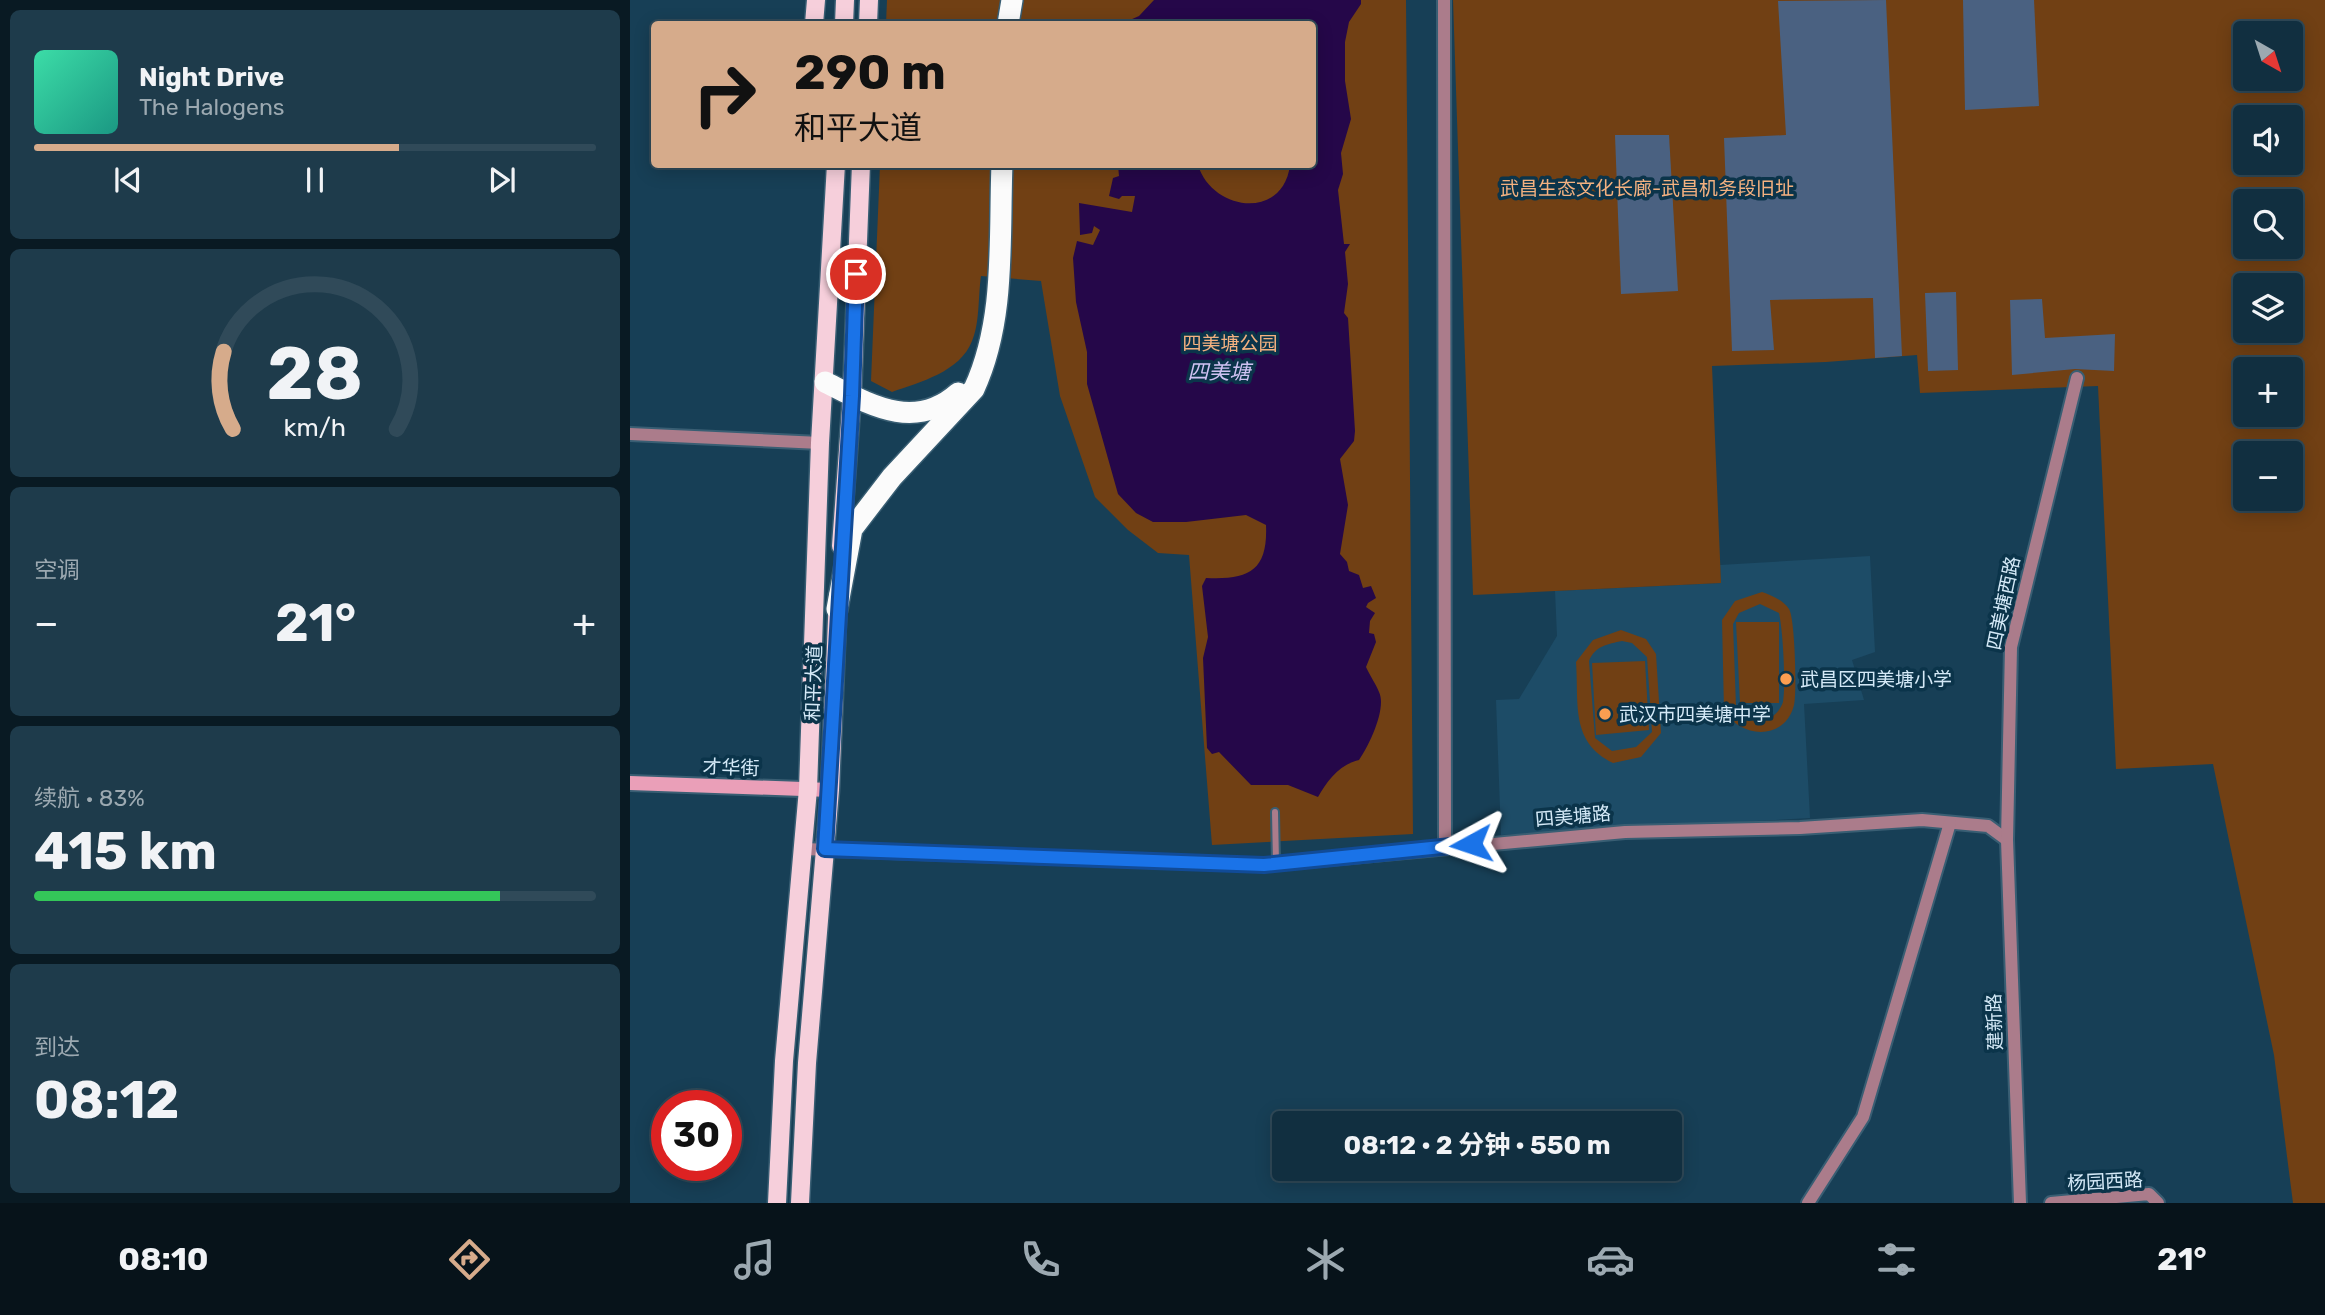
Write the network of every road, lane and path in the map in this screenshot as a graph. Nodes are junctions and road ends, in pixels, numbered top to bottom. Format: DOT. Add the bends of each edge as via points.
graph roads {
  1 [pos="816,0"];
  2 [pos="845,0"];
  3 [pos="869,0"];
  4 [pos="1012,0"];
  5 [pos="1444,0"];
  6 [pos="814,21"];
  7 [pos="844,21"];
  8 [pos="868,21"];
  9 [pos="1008,21"];
  10 [pos="836,168"];
  11 [pos="861,168"];
  12 [pos="1002,168"];
  13 [pos="982,373"];
  14 [pos="2077,378"];
  15 [pos="825,382"];
  16 [pos="852,396"];
  17 [pos="630,434"];
  18 [pos="820,443"];
  19 [pos="837,609"];
  20 [pos="630,783"];
  21 [pos="808,789"];
  22 [pos="830,790"];
  23 [pos="1275,812"];
  24 [pos="1950,823"];
  25 [pos="2007,840"];
  26 [pos="1445,846"];
  27 [pos="803,849"];
  28 [pos="825,849"];
  29 [pos="1276,863"];
  30 [pos="778,1203"];
  31 [pos="800,1203"];
  32 [pos="1808,1203"];
  33 [pos="2020,1203"];
  34 [pos="2051,1203"];
  35 [pos="2158,1203"];
  1 -- 6 [label="main road"];
  2 -- 7 [label="main road"];
  3 -- 8 [label="main road"];
  4 -- 9 [label="highway"];
  5 -- 26 [label="street"];
  10 -- 15 [label="main road, 和平大道"];
  11 -- 16 [label="main road, 和平大道"];
  12 -- 13 [label="highway" via="995,326"];
  13 -- 16 [label="highway" via="950,401 932,409 900,413 870,407"];
  13 -- 19 [label="highway" via="974,389 892,477 852,529"];
  14 -- 25 [label="street, 四美塘西路" via="2011,647"];
  15 -- 16 [label="highway"];
  15 -- 18 [label="main road, 和平大道"];
  16 -- 19 [label="main road, 和平大道"];
  17 -- 18 [label="street"];
  18 -- 21 [label="main road, 和平大道"];
  19 -- 22 [label="main road, 和平大道"];
  20 -- 21 [label="main road, 才华街"];
  21 -- 22 [label="main road, 才华街"];
  21 -- 27 [label="main road, 和平大道"];
  22 -- 28 [label="main road, 和平大道"];
  23 -- 29 [label="lane"];
  24 -- 25 [label="street, 四美塘路" via="1988,826"];
  24 -- 26 [label="street, 四美塘路" via="1625,832"];
  24 -- 32 [label="street" via="1863,1118"];
  25 -- 33 [label="street, 建新路"];
  26 -- 29 [label="street, 四美塘路"];
  27 -- 28 [label="street, 四美塘路"];
  27 -- 30 [label="main road, 和平大道"];
  28 -- 29 [label="street, 四美塘路"];
  28 -- 31 [label="main road, 和平大道"];
  34 -- 35 [label="street, 杨园西路" via="2149,1194"];
}
